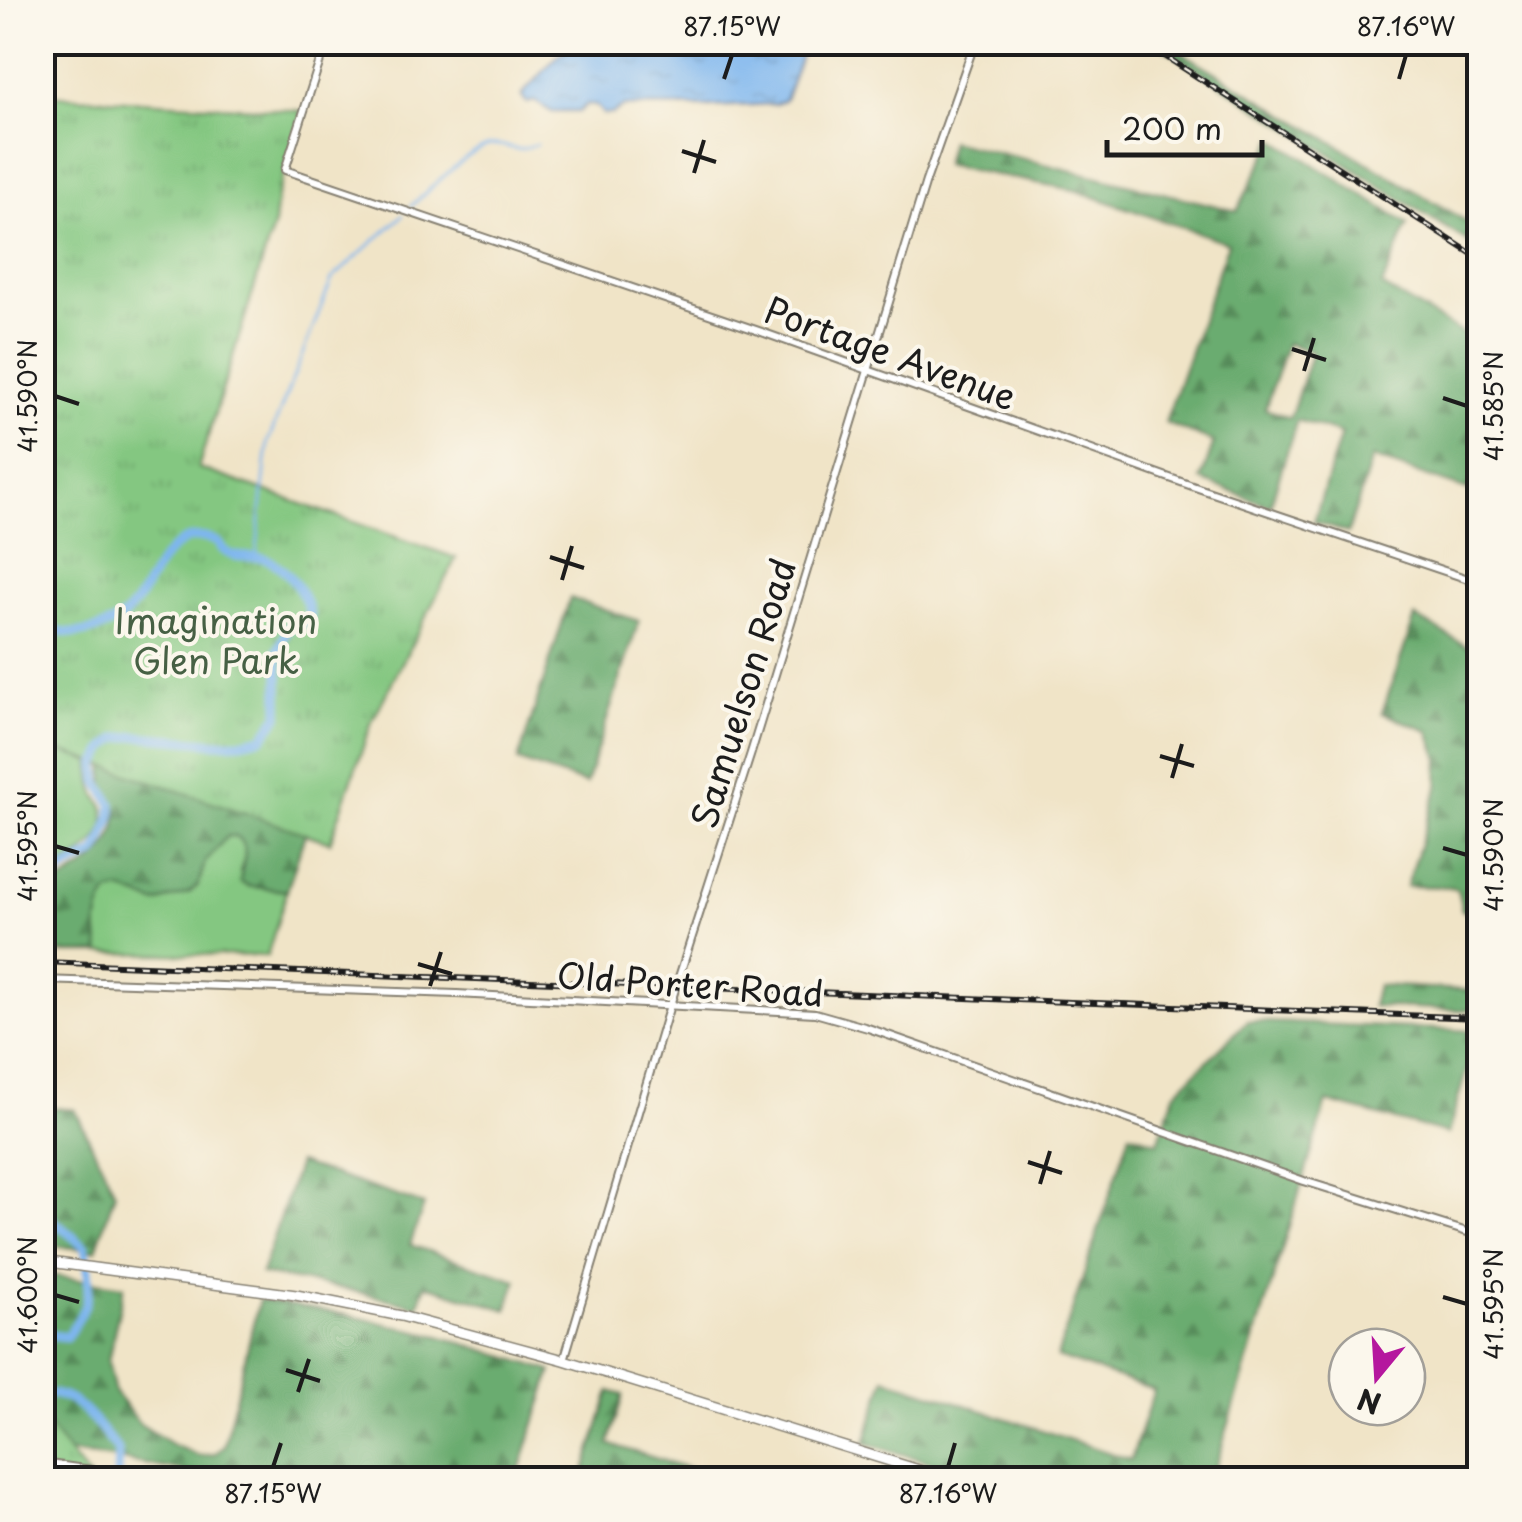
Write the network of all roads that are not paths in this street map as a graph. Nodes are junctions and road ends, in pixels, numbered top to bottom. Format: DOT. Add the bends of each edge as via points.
graph roads {
  1 [pos="326,42"];
  2 [pos="975,42"];
  3 [pos="868,369"];
  4 [pos="1480,583"];
  5 [pos="44,980"];
  6 [pos="670,1005"];
  7 [pos="1480,1236"];
  8 [pos="42,1261"];
  9 [pos="564,1360"];
  10 [pos="42,1465"];
  11 [pos="143,1478"];
  12 [pos="951,1480"];
  1 -- 3 [label="street, Portage Avenue" via="286,170"];
  2 -- 3 [label="street, Samuelson Road"];
  3 -- 4 [label="street, Portage Avenue"];
  3 -- 6 [label="street, Samuelson Road"];
  5 -- 6 [label="street, Old Porter Road"];
  6 -- 7 [label="street, Old Porter Road" via="836,1017"];
  6 -- 9 [label="street, Samuelson Road"];
  8 -- 9 [label="main road" via="350,1305"];
  9 -- 12 [label="main road"];
  10 -- 11 [label="highway"];
}
